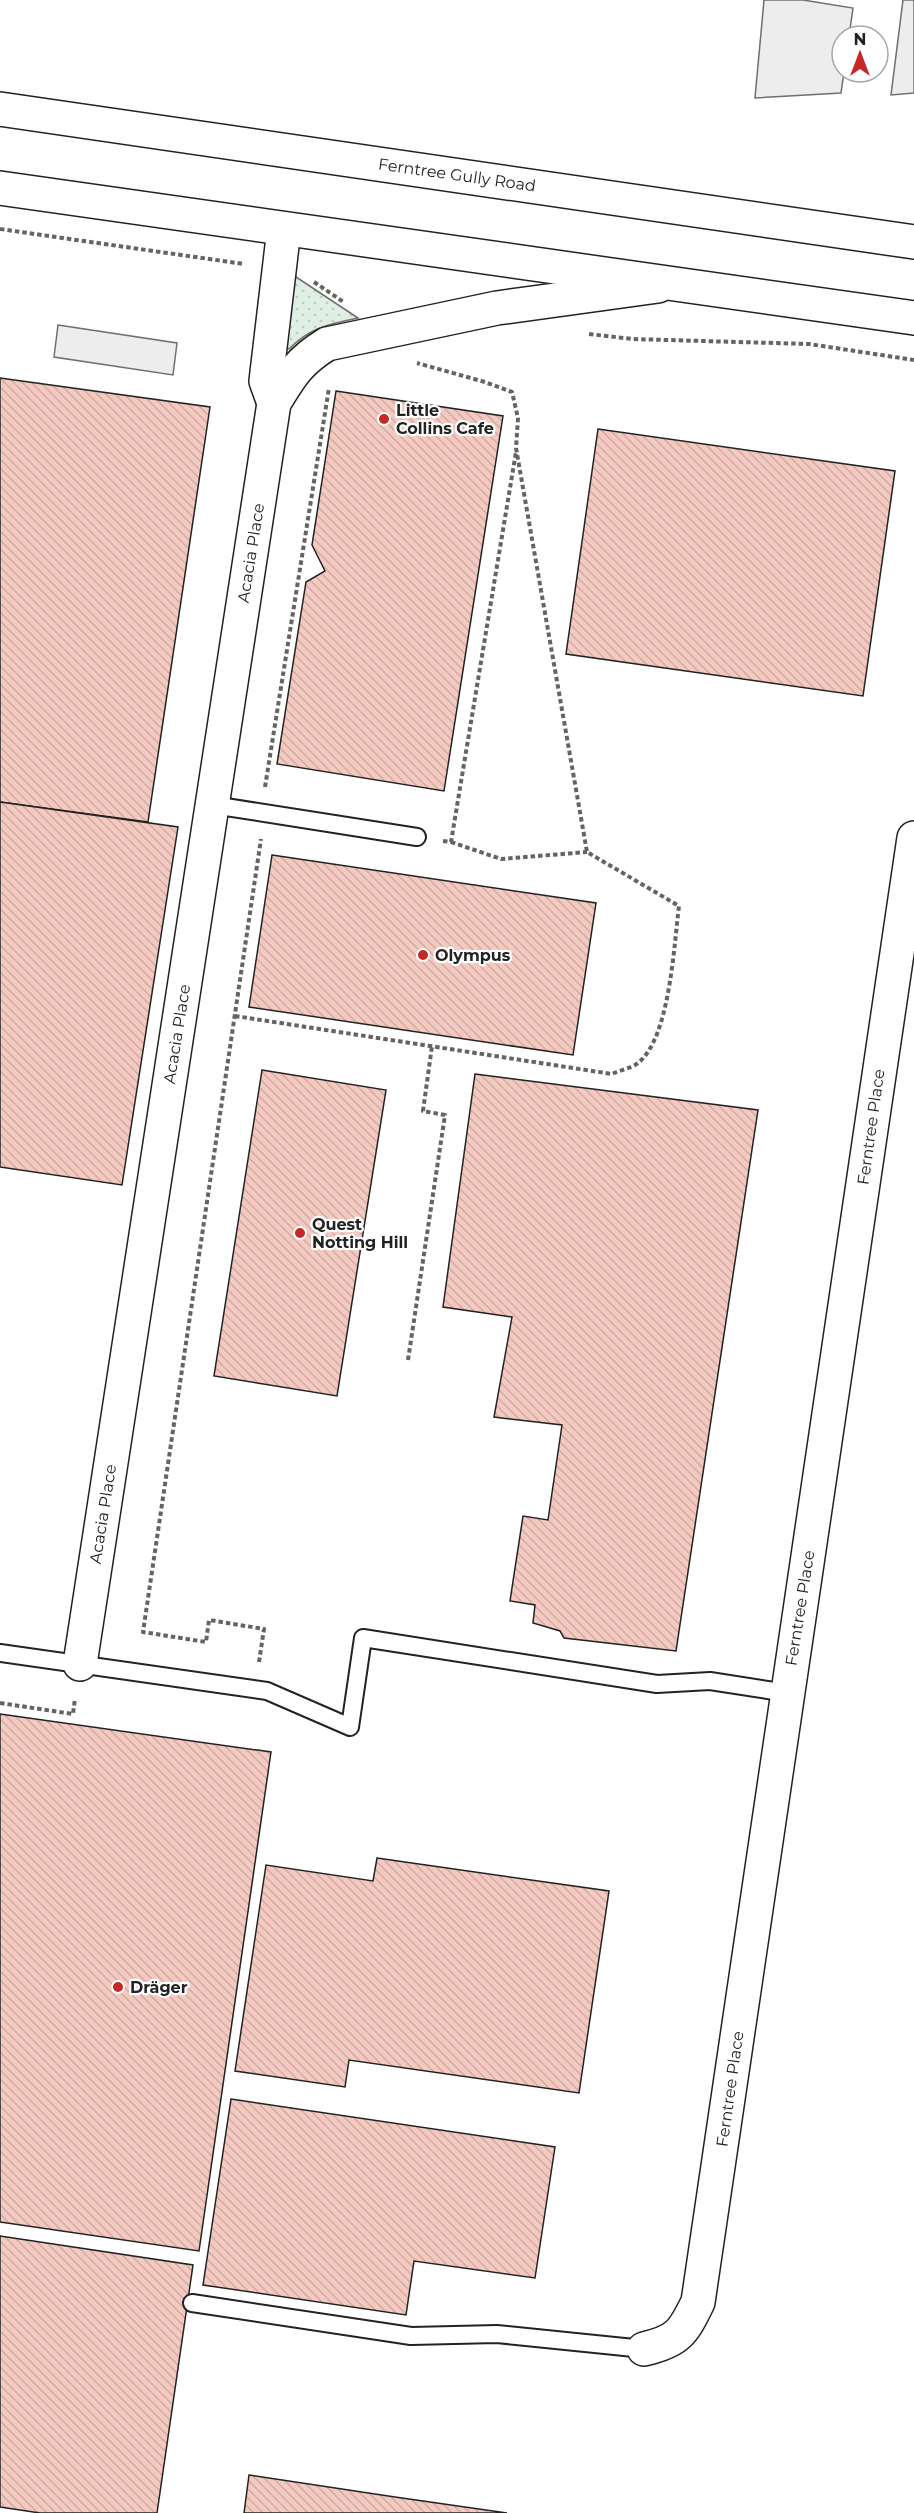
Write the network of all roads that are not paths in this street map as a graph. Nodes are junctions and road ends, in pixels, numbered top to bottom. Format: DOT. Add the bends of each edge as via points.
graph roads {
  1 [pos="0,109"];
  2 [pos="0,188"];
  3 [pos="914,227"];
  4 [pos="284,229"];
  5 [pos="833,230"];
  6 [pos="914,242"];
  7 [pos="671,284"];
  8 [pos="914,318"];
  9 [pos="274,403"];
  10 [pos="213,805"];
  11 [pos="417,837"];
  12 [pos="914,838"];
  13 [pos="0,1653"];
  14 [pos="80,1664"];
  15 [pos="787,1693"];
  16 [pos="192,2303"];
  17 [pos="644,2349"];
  1 -- 5 [label="street, Ferntree Gully Road"];
  2 -- 4 [label="street"];
  3 -- 5 [label="street"];
  4 -- 7 [label="street"];
  4 -- 9 [label="street, Acacia Place" via="266,381"];
  5 -- 6 [label="street, Ferntree Gully Road"];
  7 -- 8 [label="street"];
  7 -- 9 [label="street, Acacia Place" via="497,308 327,344 307,356"];
  9 -- 10 [label="street, Acacia Place"];
  10 -- 11 [label="lane"];
  10 -- 14 [label="street, Acacia Place"];
  12 -- 15 [label="street, Ferntree Place"];
  13 -- 14 [label="lane"];
  14 -- 15 [label="lane" via="267,1691 350,1727 363,1638 657,1684 710,1681"];
  15 -- 17 [label="street, Ferntree Place" via="698,2302 685,2330 665,2344"];
  16 -- 17 [label="lane" via="411,2336 497,2334"];
}
